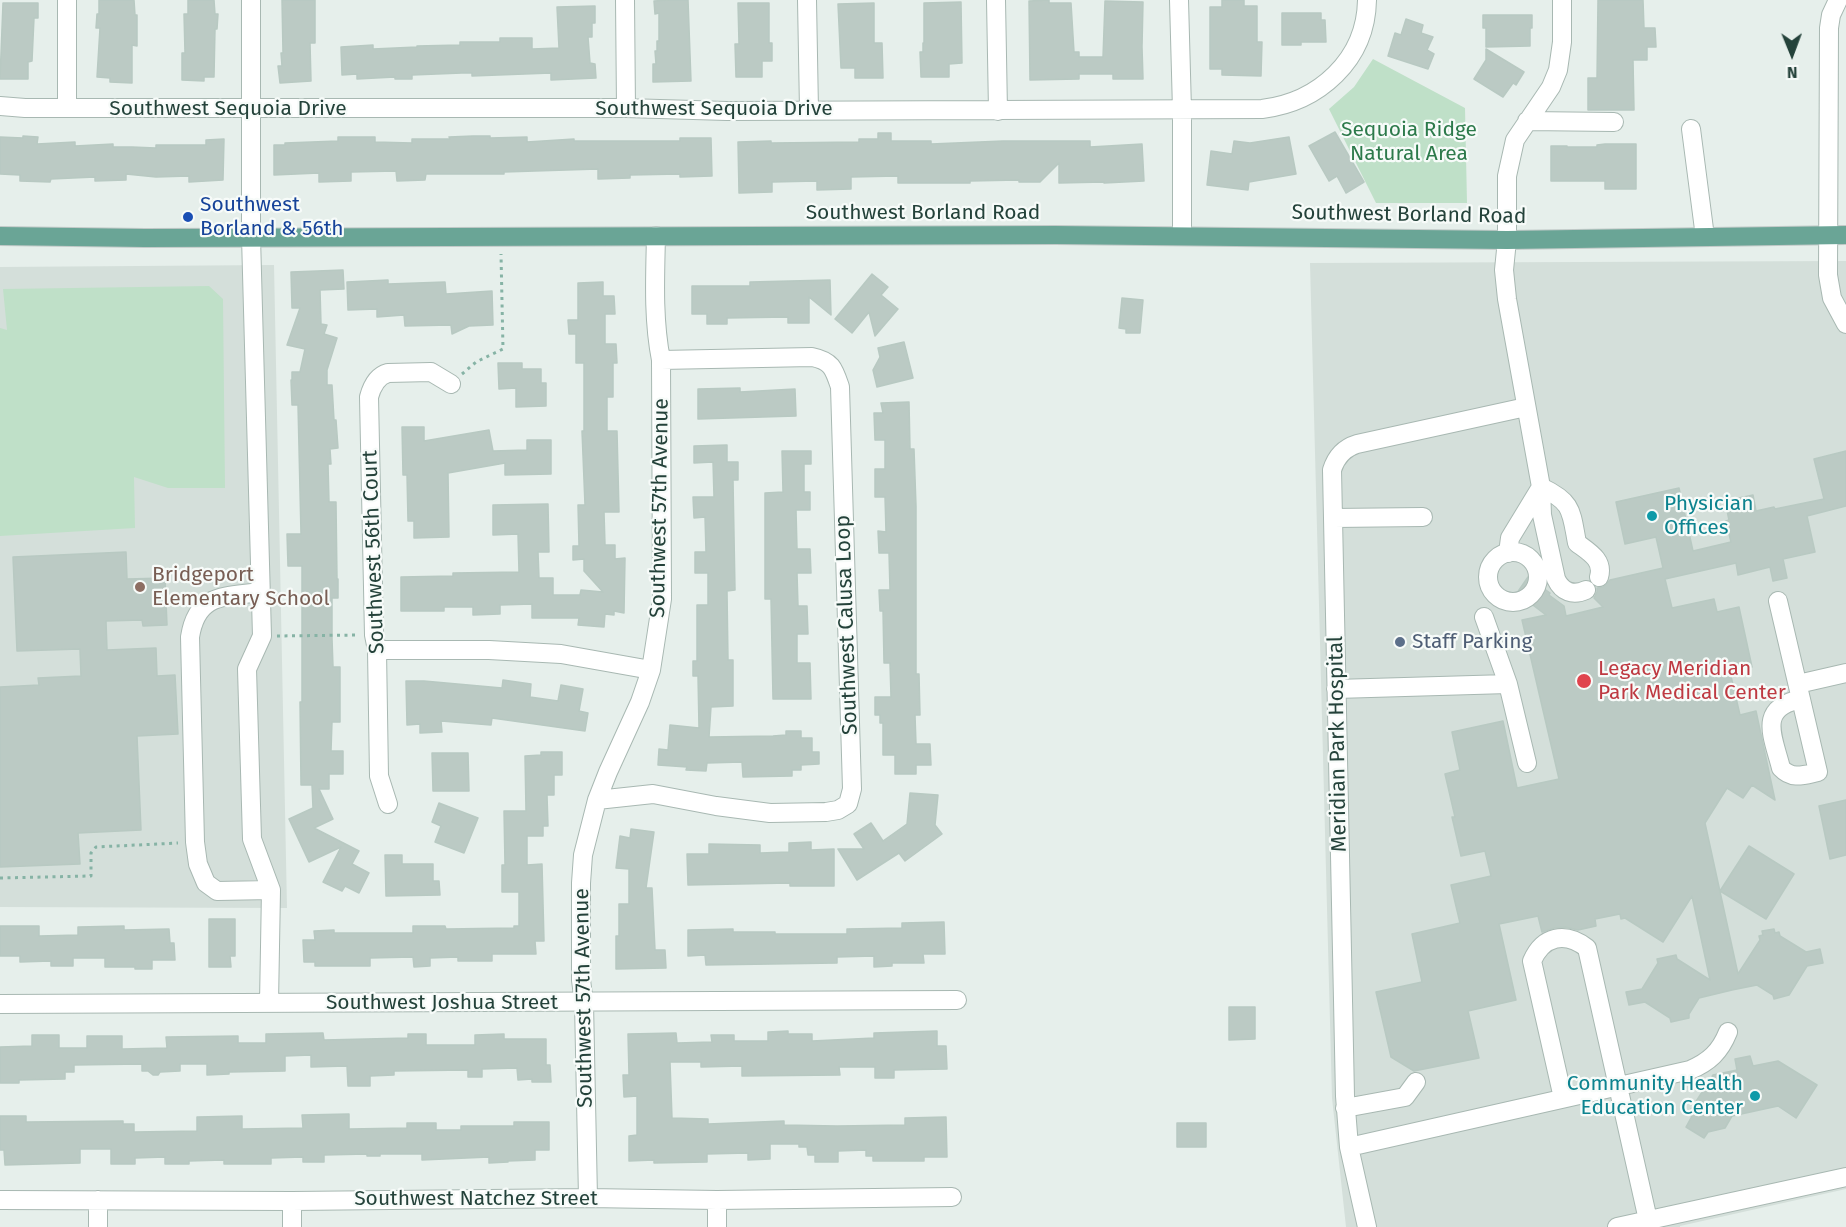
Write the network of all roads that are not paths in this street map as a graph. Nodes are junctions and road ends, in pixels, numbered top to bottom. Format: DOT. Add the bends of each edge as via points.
graph roads {
  1 [pos="67,0"];
  2 [pos="251,0"];
  3 [pos="626,0"];
  4 [pos="807,0"];
  5 [pos="996,0"];
  6 [pos="1179,0"];
  7 [pos="1367,0"];
  8 [pos="1562,0"];
  9 [pos="1841,2"];
  10 [pos="0,106"];
  11 [pos="67,108"];
  12 [pos="626,108"];
  13 [pos="251,109"];
  14 [pos="809,110"];
  15 [pos="1182,110"];
  16 [pos="998,111"];
  17 [pos="1527,121"];
  18 [pos="1614,122"];
  19 [pos="1690,129"];
  20 [pos="1838,140"];
  21 [pos="1182,235"];
  22 [pos="1838,235"];
  23 [pos="0,236"];
  24 [pos="656,236"];
  25 [pos="251,237"];
  26 [pos="1705,237"];
  27 [pos="1507,240"];
  28 [pos="1846,324"];
  29 [pos="661,360"];
  30 [pos="451,384"];
  31 [pos="1526,407"];
  32 [pos="1541,487"];
  33 [pos="1423,517"];
  34 [pos="1334,518"];
  35 [pos="1508,553"];
  36 [pos="1599,577"];
  37 [pos="1586,590"];
  38 [pos="260,592"];
  39 [pos="1778,601"];
  40 [pos="1484,617"];
  41 [pos="376,642"];
  42 [pos="651,670"];
  43 [pos="1846,673"];
  44 [pos="1508,684"];
  45 [pos="1336,689"];
  46 [pos="1527,763"];
  47 [pos="597,800"];
  48 [pos="388,804"];
  49 [pos="271,890"];
  50 [pos="957,1000"];
  51 [pos="269,1003"];
  52 [pos="584,1003"];
  53 [pos="0,1004"];
  54 [pos="1728,1032"];
  55 [pos="1416,1082"];
  56 [pos="1618,1086"];
  57 [pos="1563,1098"];
  58 [pos="1345,1108"];
  59 [pos="1349,1147"];
  60 [pos="1846,1177"];
  61 [pos="952,1197"];
  62 [pos="588,1198"];
  63 [pos="0,1200"];
  64 [pos="98,1200"];
  65 [pos="717,1200"];
  66 [pos="292,1201"];
  67 [pos="1648,1220"];
  68 [pos="98,1227"];
  69 [pos="292,1227"];
  70 [pos="717,1227"];
  71 [pos="1367,1227"];
  72 [pos="1617,1227"];
  1 -- 11 [label="street"];
  2 -- 13 [label="street"];
  3 -- 12 [label="street"];
  4 -- 14 [label="street"];
  5 -- 16 [label="street"];
  6 -- 15 [label="street"];
  7 -- 15 [label="street, Southwest Sequoia Drive" via="1365,25 1349,60 1317,90 1281,107 1262,110"];
  8 -- 17 [label="street" via="1558,70"];
  9 -- 20 [label="street" via="1831,15 1829,28"];
  10 -- 11 [label="street, Southwest Sequoia Drive"];
  11 -- 13 [label="street, Southwest Sequoia Drive"];
  12 -- 13 [label="street, Southwest Sequoia Drive"];
  12 -- 14 [label="street, Southwest Sequoia Drive"];
  13 -- 25 [label="street"];
  14 -- 16 [label="street, Southwest Sequoia Drive"];
  15 -- 16 [label="street, Southwest Sequoia Drive"];
  15 -- 21 [label="street"];
  17 -- 18 [label="street"];
  17 -- 27 [label="street" via="1515,140 1507,176"];
  19 -- 26 [label="street"];
  20 -- 22 [label="street"];
  21 -- 24 [label="main road, Southwest Borland Road"];
  21 -- 27 [label="main road, Southwest Borland Road"];
  22 -- 26 [label="main road, Southwest Borland Road"];
  22 -- 28 [label="street" via="1828,265 1829,285"];
  23 -- 25 [label="main road, Southwest Borland Road"];
  24 -- 25 [label="main road, Southwest Borland Road"];
  24 -- 29 [label="street, Southwest 57th Avenue" via="655,312"];
  25 -- 38 [label="street"];
  26 -- 27 [label="main road, Southwest Borland Road"];
  27 -- 31 [label="street" via="1507,299"];
  29 -- 42 [label="street, Southwest 57th Avenue" via="662,599"];
  29 -- 47 [label="street, Southwest Calusa Loop" via="812,357 830,363 834,369 840,387 852,789 848,804 826,812 770,813 653,794"];
  30 -- 41 [label="street, Southwest 56th Court" via="430,372 388,373 377,379 369,397"];
  31 -- 32 [label="street"];
  31 -- 34 [label="street, Meridian Park Hospital" via="1348,447 1332,470"];
  32 -- 35 [label="street" via="1510,538"];
  32 -- 36 [label="street" via="1555,493 1570,508 1577,543 1597,559"];
  32 -- 37 [label="street" via="1542,515 1558,584 1568,592"];
  33 -- 34 [label="street"];
  34 -- 45 [label="street, Meridian Park Hospital"];
  38 -- 49 [label="street" via="262,636 247,669 252,839"];
  38 -- 49 [label="street" via="213,600 198,610 192,622 195,842 206,883 217,891"];
  39 -- 43 [label="street" via="1800,692"];
  40 -- 44 [label="street"];
  41 -- 42 [label="street" via="549,653"];
  41 -- 48 [label="street, Southwest 56th Court" via="379,776"];
  42 -- 47 [label="street, Southwest 57th Avenue"];
  44 -- 45 [label="street"];
  44 -- 46 [label="street"];
  45 -- 58 [label="street, Meridian Park Hospital"];
  47 -- 52 [label="street, Southwest 57th Avenue" via="580,883"];
  49 -- 51 [label="street"];
  50 -- 52 [label="street, Southwest Joshua Street"];
  51 -- 52 [label="street, Southwest Joshua Street"];
  51 -- 53 [label="street, Southwest Joshua Street"];
  52 -- 62 [label="street, Southwest 57th Avenue"];
  54 -- 56 [label="street" via="1723,1045 1703,1065"];
  55 -- 58 [label="street" via="1405,1097"];
  56 -- 57 [label="street"];
  56 -- 57 [label="street" via="1587,948 1570,938 1560,938 1543,945 1532,961"];
  56 -- 67 [label="street"];
  57 -- 59 [label="street"];
  58 -- 59 [label="street, Meridian Park Hospital"];
  59 -- 71 [label="street, Meridian Park Hospital"];
  60 -- 67 [label="street"];
  61 -- 65 [label="street, Southwest Natchez Street"];
  62 -- 65 [label="street, Southwest Natchez Street"];
  62 -- 66 [label="street, Southwest Natchez Street"];
  63 -- 64 [label="street, Southwest Natchez Street"];
  64 -- 66 [label="street, Southwest Natchez Street"];
  64 -- 68 [label="street"];
  65 -- 70 [label="street"];
  66 -- 69 [label="street"];
  67 -- 72 [label="street"];
}
